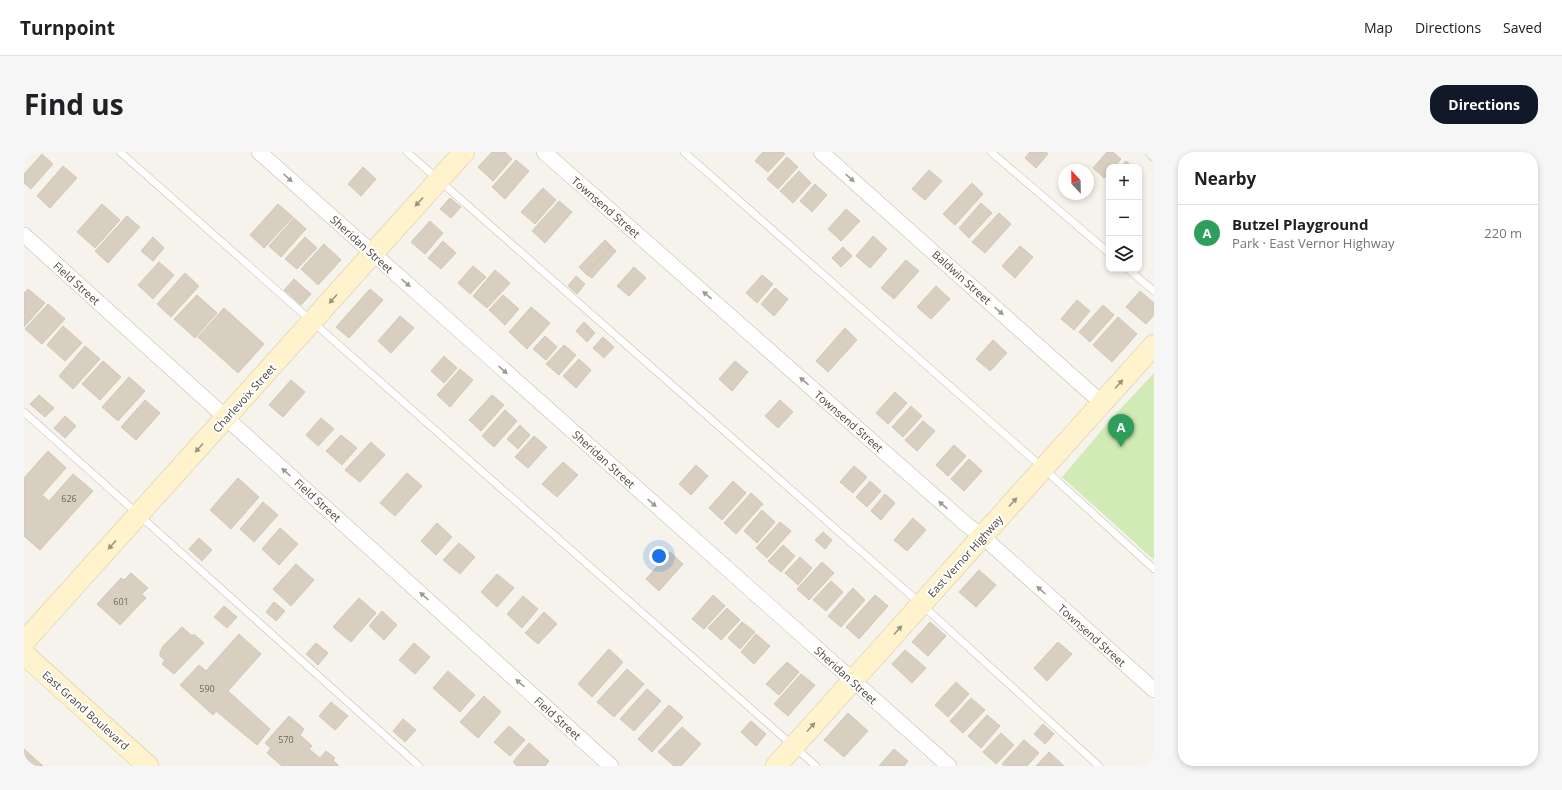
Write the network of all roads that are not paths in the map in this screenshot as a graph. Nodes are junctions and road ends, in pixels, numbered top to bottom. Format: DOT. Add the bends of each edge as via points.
graph roads {
  1 [pos="120,152"];
  2 [pos="259,152"];
  3 [pos="407,152"];
  4 [pos="464,152"];
  5 [pos="544,152"];
  6 [pos="684,152"];
  7 [pos="820,152"];
  8 [pos="991,152"];
  9 [pos="439,180"];
  10 [pos="24,235"];
  11 [pos="1106,250"];
  12 [pos="373,254"];
  13 [pos="1132,272"];
  14 [pos="1154,291"];
  15 [pos="311,322"];
  16 [pos="1154,345"];
  17 [pos="1102,403"];
  18 [pos="24,412"];
  19 [pos="226,418"];
  20 [pos="1043,468"];
  21 [pos="139,515"];
  22 [pos="982,536"];
  23 [pos="1154,569"];
  24 [pos="921,604"];
  25 [pos="24,642"];
  26 [pos="24,654"];
  27 [pos="852,681"];
  28 [pos="1154,690"];
  29 [pos="794,746"];
  30 [pos="148,766"];
  31 [pos="419,766"];
  32 [pos="611,766"];
  33 [pos="776,766"];
  34 [pos="816,766"];
  35 [pos="949,766"];
  36 [pos="1099,766"];
  1 -- 15 [label="lane"];
  2 -- 12 [label="street, Sheridan Street, one-way"];
  3 -- 9 [label="lane"];
  4 -- 9 [label="street, Charlevoix Street"];
  22 -- 5 [label="street, Townsend Street, one-way"];
  6 -- 20 [label="lane"];
  7 -- 17 [label="street, Baldwin Street, one-way"];
  8 -- 11 [label="lane"];
  9 -- 12 [label="street, Charlevoix Street, one-way"];
  9 -- 24 [label="lane"];
  10 -- 19 [label="street, Field Street"];
  12 -- 15 [label="street, Charlevoix Street, one-way"];
  12 -- 27 [label="street, Sheridan Street, one-way"];
  13 -- 14 [label="lane"];
  15 -- 19 [label="street, Charlevoix Street"];
  15 -- 29 [label="lane"];
  17 -- 16 [label="street, East Vernor Highway, one-way"];
  17 -- 20 [label="street, East Vernor Highway"];
  18 -- 21 [label="lane"];
  19 -- 21 [label="street, Charlevoix Street, one-way"];
  32 -- 19 [label="street, Field Street, one-way"];
  22 -- 20 [label="street, East Vernor Highway, one-way"];
  20 -- 23 [label="lane"];
  21 -- 25 [label="street, Charlevoix Street, one-way"];
  21 -- 31 [label="lane"];
  22 -- 24 [label="street, East Vernor Highway"];
  28 -- 22 [label="street, Townsend Street, one-way"];
  27 -- 24 [label="street, East Vernor Highway, one-way"];
  24 -- 36 [label="lane"];
  26 -- 30 [label="street, East Grand Boulevard"];
  29 -- 27 [label="street, East Vernor Highway, one-way"];
  27 -- 35 [label="street, Sheridan Street"];
  29 -- 33 [label="street, East Vernor Highway"];
  29 -- 34 [label="lane"];
}
